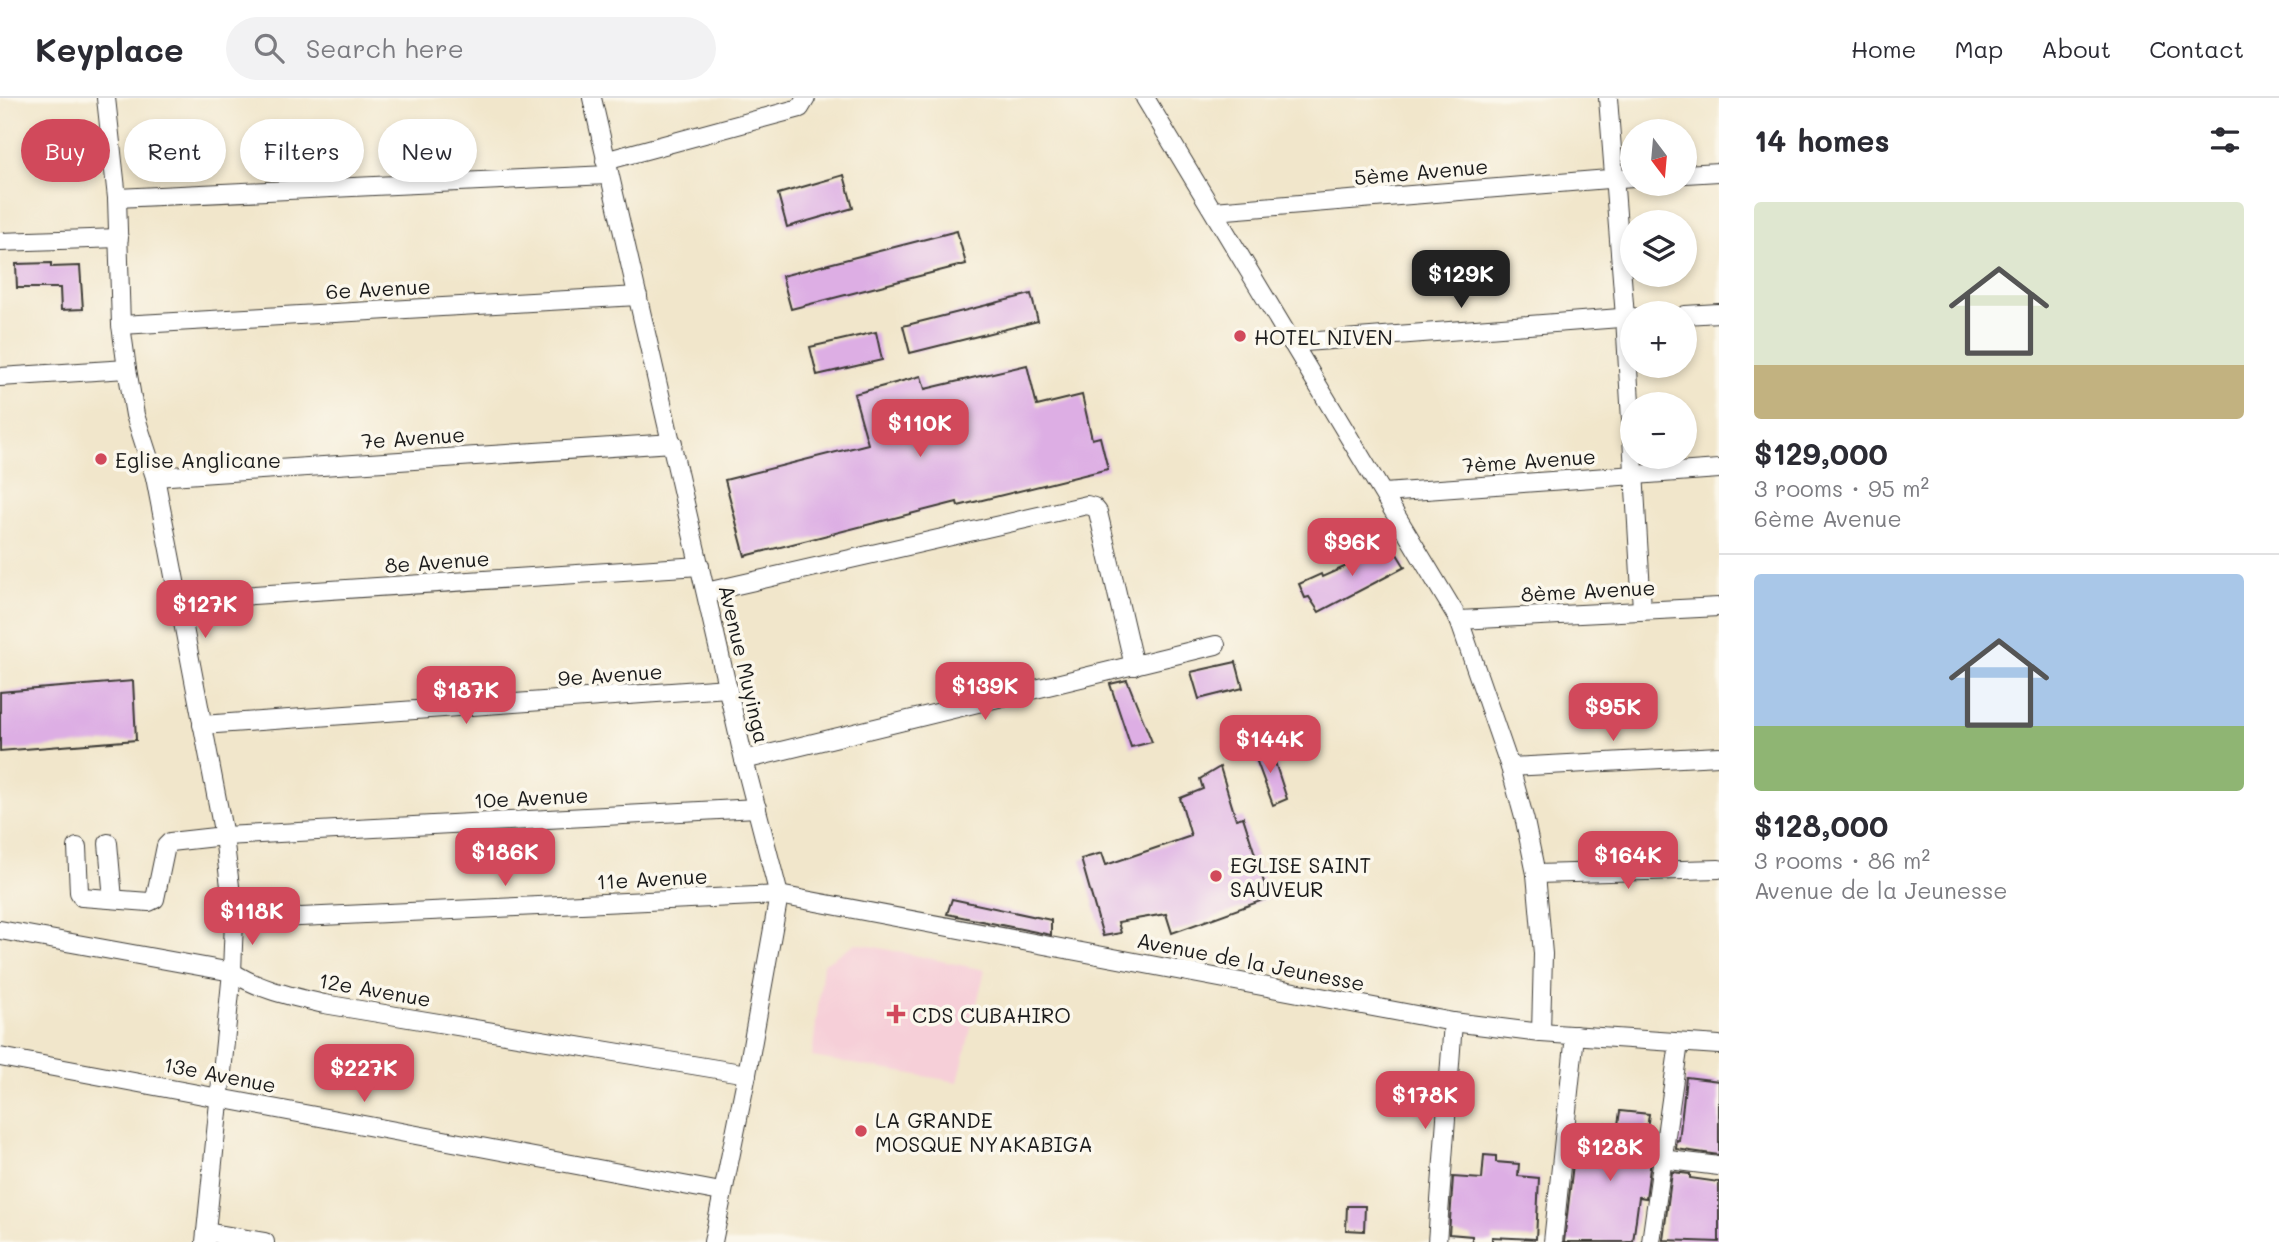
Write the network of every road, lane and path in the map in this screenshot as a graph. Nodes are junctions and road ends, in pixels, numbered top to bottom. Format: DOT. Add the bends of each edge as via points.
graph roads {
  1 [pos="106,98"];
  2 [pos="592,98"];
  3 [pos="806,98"];
  4 [pos="1145,98"];
  5 [pos="1608,98"];
  6 [pos="607,168"];
  7 [pos="1719,172"];
  8 [pos="1698,173"];
  9 [pos="1613,178"];
  10 [pos="1620,178"];
  11 [pos="117,198"];
  12 [pos="1214,211"];
  13 [pos="119,238"];
  14 [pos="0,242"];
  15 [pos="638,296"];
  16 [pos="1627,301"];
  17 [pos="1719,313"];
  18 [pos="1697,314"];
  19 [pos="1620,318"];
  20 [pos="121,325"];
  21 [pos="1292,343"];
  22 [pos="127,369"];
  23 [pos="0,377"];
  24 [pos="1631,378"];
  25 [pos="673,443"];
  26 [pos="1719,469"];
  27 [pos="1633,475"];
  28 [pos="155,477"];
  29 [pos="1384,493"];
  30 [pos="700,566"];
  31 [pos="706,592"];
  32 [pos="177,600"];
  33 [pos="1719,607"];
  34 [pos="1642,609"];
  35 [pos="1459,620"];
  36 [pos="1216,645"];
  37 [pos="1134,666"];
  38 [pos="728,688"];
  39 [pos="202,725"];
  40 [pos="1719,756"];
  41 [pos="744,760"];
  42 [pos="1510,767"];
  43 [pos="757,808"];
  44 [pos="224,836"];
  45 [pos="108,843"];
  46 [pos="77,847"];
  47 [pos="1719,869"];
  48 [pos="1536,874"];
  49 [pos="779,895"];
  50 [pos="113,899"];
  51 [pos="233,920"];
  52 [pos="0,930"];
  53 [pos="232,972"];
  54 [pos="1453,1022"];
  55 [pos="1541,1032"];
  56 [pos="1575,1035"];
  57 [pos="1679,1043"];
  58 [pos="1719,1045"];
  59 [pos="0,1057"];
  60 [pos="747,1074"];
  61 [pos="219,1097"];
  62 [pos="1661,1159"];
  63 [pos="1719,1166"];
  64 [pos="721,1192"];
  65 [pos="206,1237"];
  66 [pos="265,1242"];
  67 [pos="713,1242"];
  68 [pos="1437,1242"];
  69 [pos="1553,1242"];
  70 [pos="1651,1242"];
  1 -- 11 [label="street"];
  2 -- 6 [label="street, Avenue Muyinga"];
  3 -- 6 [label="street" via="800,108"];
  4 -- 12 [label="street"];
  5 -- 9 [label="street"];
  6 -- 11 [label="street"];
  6 -- 15 [label="street, Avenue Muyinga"];
  7 -- 8 [label="street"];
  9 -- 10 [label="street, 5ème Avenue"];
  9 -- 12 [label="street, 5ème Avenue"];
  9 -- 16 [label="street"];
  11 -- 13 [label="street"];
  12 -- 21 [label="street"];
  13 -- 14 [label="street"];
  13 -- 20 [label="street"];
  15 -- 20 [label="street, 6e Avenue"];
  15 -- 25 [label="street, Avenue Muyinga"];
  17 -- 18 [label="street"];
  19 -- 21 [label="street"];
  20 -- 22 [label="street"];
  21 -- 29 [label="street"];
  22 -- 23 [label="street"];
  22 -- 28 [label="street" via="135,415"];
  24 -- 27 [label="street"];
  25 -- 28 [label="street, 7e Avenue"];
  25 -- 30 [label="street, Avenue Muyinga"];
  26 -- 27 [label="street, 7ème Avenue"];
  27 -- 29 [label="street, 7ème Avenue"];
  27 -- 34 [label="street"];
  28 -- 32 [label="street"];
  29 -- 35 [label="street"];
  30 -- 31 [label="street, Avenue Muyinga"];
  30 -- 32 [label="street, 8e Avenue"];
  31 -- 37 [label="street" via="1087,505 1098,512"];
  31 -- 38 [label="street, Avenue Muyinga"];
  32 -- 39 [label="street"];
  33 -- 34 [label="street, 8ème Avenue"];
  34 -- 35 [label="street, 8ème Avenue"];
  35 -- 42 [label="street"];
  36 -- 37 [label="street"];
  37 -- 41 [label="street"];
  38 -- 39 [label="street, 9e Avenue"];
  38 -- 41 [label="street, Avenue Muyinga"];
  39 -- 44 [label="street"];
  40 -- 42 [label="street"];
  41 -- 43 [label="street, Avenue Muyinga"];
  42 -- 48 [label="street"];
  43 -- 44 [label="street, 10e Avenue"];
  43 -- 49 [label="street, Avenue Muyinga"];
  44 -- 50 [label="street, 10e Avenue" via="170,842 155,899"];
  44 -- 51 [label="street"];
  45 -- 50 [label="street"];
  46 -- 50 [label="street" via="82,897"];
  47 -- 48 [label="street"];
  48 -- 55 [label="street"];
  49 -- 51 [label="street, 11e Avenue"];
  49 -- 54 [label="street, Avenue de la Jeunesse"];
  49 -- 60 [label="street, Avenue Muyinga"];
  51 -- 53 [label="street"];
  52 -- 53 [label="street, 12e Avenue"];
  53 -- 60 [label="street, 12e Avenue" via="269,991 324,1004"];
  53 -- 61 [label="street"];
  54 -- 55 [label="street, Avenue de la Jeunesse"];
  54 -- 68 [label="street"];
  55 -- 56 [label="street, Avenue de la Jeunesse"];
  56 -- 57 [label="street, Avenue de la Jeunesse"];
  56 -- 69 [label="street"];
  57 -- 58 [label="street, Avenue de la Jeunesse"];
  57 -- 62 [label="street"];
  59 -- 61 [label="street, 13e Avenue"];
  60 -- 64 [label="street, Avenue Muyinga"];
  61 -- 64 [label="street, 13e Avenue"];
  61 -- 65 [label="street"];
  62 -- 63 [label="street"];
  62 -- 70 [label="street"];
  64 -- 67 [label="street, Avenue Muyinga"];
  65 -- 66 [label="street"];
}
